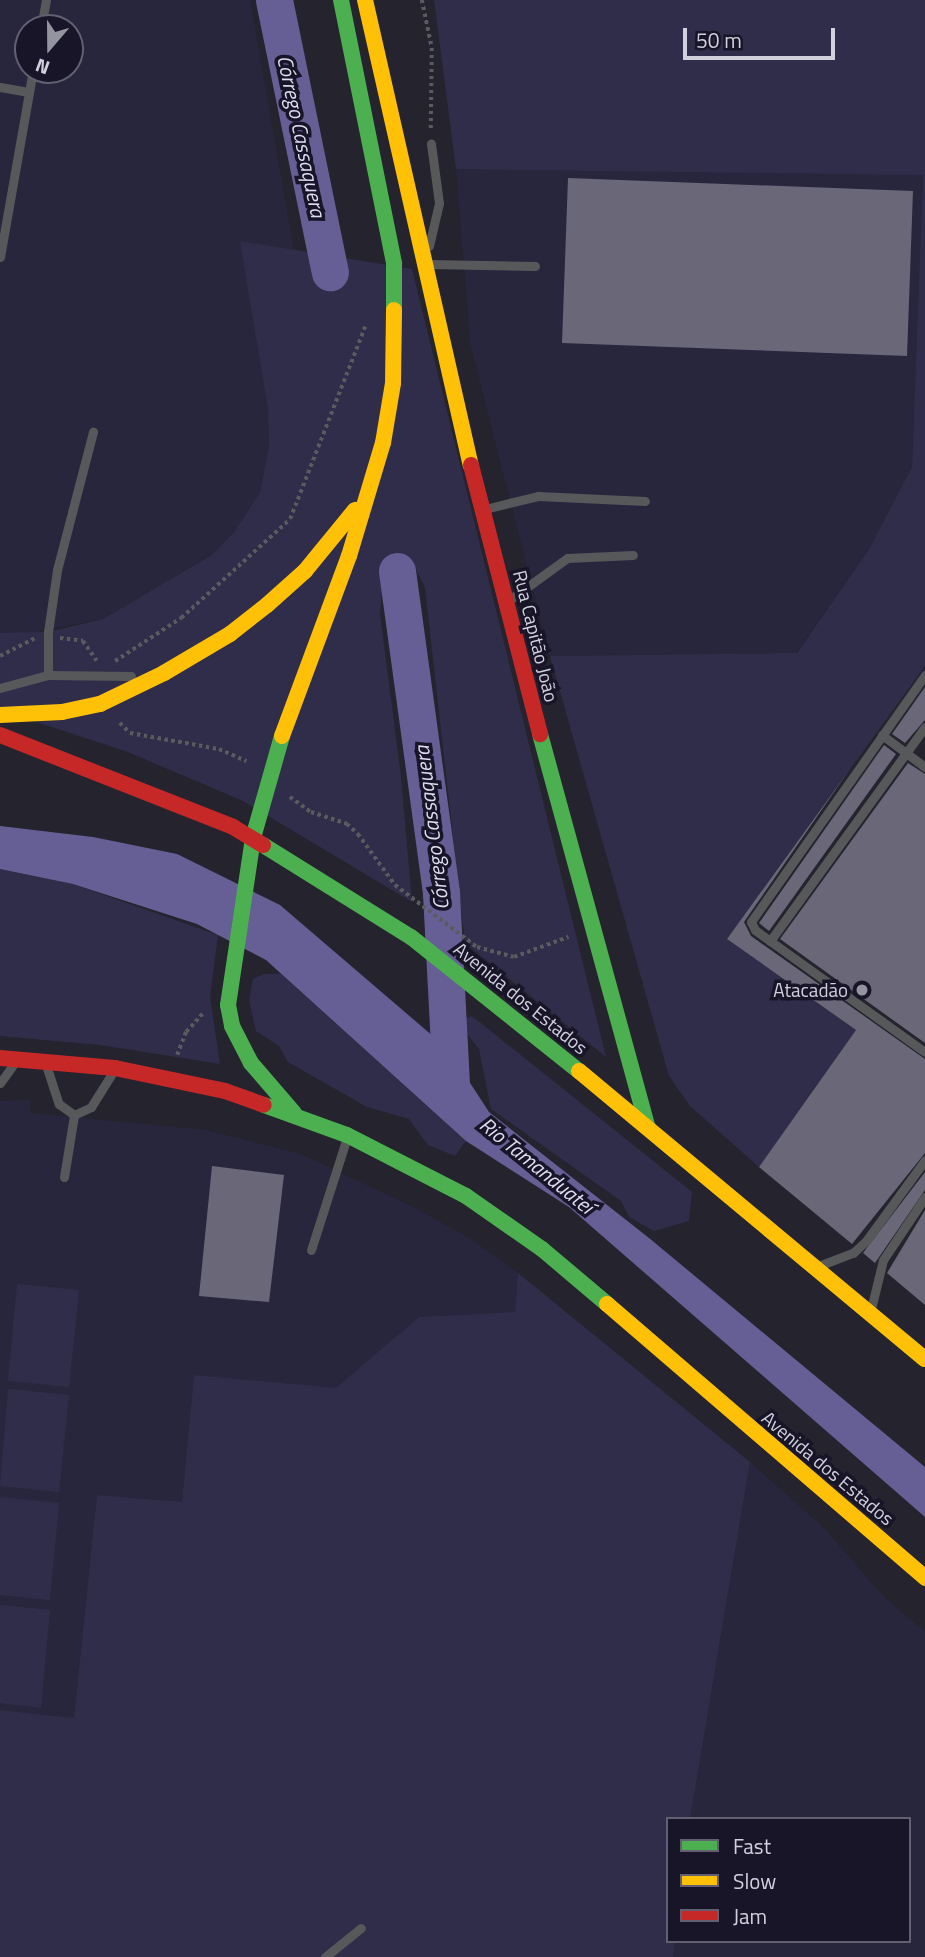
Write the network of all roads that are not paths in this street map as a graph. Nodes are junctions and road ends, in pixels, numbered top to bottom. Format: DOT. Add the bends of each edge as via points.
graph roads {
  1 [pos="341,0"];
  2 [pos="365,0"];
  3 [pos="31,84"];
  4 [pos="0,87"];
  5 [pos="29,93"];
  6 [pos="431,144"];
  7 [pos="0,257"];
  8 [pos="422,263"];
  9 [pos="535,266"];
  10 [pos="93,432"];
  11 [pos="370,489"];
  12 [pos="645,501"];
  13 [pos="484,510"];
  14 [pos="633,555"];
  15 [pos="506,603"];
  16 [pos="164,673"];
  17 [pos="48,675"];
  18 [pos="925,675"];
  19 [pos="0,688"];
  20 [pos="0,715"];
  21 [pos="925,727"];
  22 [pos="0,735"];
  23 [pos="882,735"];
  24 [pos="907,754"];
  25 [pos="925,767"];
  26 [pos="253,838"];
  27 [pos="770,941"];
  28 [pos="925,1052"];
  29 [pos="0,1058"];
  30 [pos="18,1058"];
  31 [pos="44,1060"];
  32 [pos="115,1068"];
  33 [pos="0,1083"];
  34 [pos="294,1113"];
  35 [pos="74,1115"];
  36 [pos="647,1126"];
  37 [pos="347,1135"];
  38 [pos="925,1160"];
  39 [pos="64,1177"];
  40 [pos="925,1197"];
  41 [pos="311,1250"];
  42 [pos="817,1266"];
  43 [pos="871,1314"];
  44 [pos="925,1359"];
  45 [pos="925,1578"];
  46 [pos="361,1928"];
  47 [pos="325,1957"];
  1 -- 11 [label="highway" via="394,264 396,337 391,396"];
  2 -- 8 [label="highway, Rua Capitão João"];
  3 -- 5 [label="lane"];
  4 -- 5 [label="lane"];
  5 -- 7 [label="lane"];
  6 -- 8 [label="lane" via="439,203"];
  8 -- 9 [label="lane"];
  8 -- 13 [label="highway, Rua Capitão João"];
  10 -- 17 [label="lane" via="57,570"];
  11 -- 16 [label="highway" via="305,571 230,634"];
  11 -- 26 [label="highway" via="273,757"];
  12 -- 13 [label="lane" via="538,496"];
  13 -- 15 [label="highway, Rua Capitão João"];
  14 -- 15 [label="lane" via="567,558"];
  15 -- 36 [label="highway, Rua Capitão João" via="590,929"];
  16 -- 17 [label="lane"];
  16 -- 20 [label="highway" via="100,704 62,712"];
  17 -- 19 [label="lane"];
  18 -- 23 [label="lane"];
  21 -- 24 [label="lane"];
  22 -- 26 [label="highway, Avenida dos Estados" via="155,792"];
  23 -- 24 [label="lane"];
  23 -- 27 [label="lane" via="753,914 755,930"];
  24 -- 25 [label="lane"];
  24 -- 27 [label="lane"];
  26 -- 34 [label="highway" via="228,1005 232,1026 251,1063"];
  26 -- 36 [label="highway, Avenida dos Estados" via="411,937"];
  27 -- 28 [label="lane"];
  29 -- 30 [label="highway, Avenida dos Estados"];
  30 -- 31 [label="highway, Avenida dos Estados"];
  30 -- 33 [label="lane"];
  31 -- 32 [label="highway, Avenida dos Estados"];
  31 -- 35 [label="lane" via="59,1104"];
  32 -- 34 [label="highway, Avenida dos Estados" via="171,1077"];
  32 -- 35 [label="lane" via="91,1107"];
  34 -- 37 [label="highway, Avenida dos Estados"];
  35 -- 39 [label="lane"];
  36 -- 42 [label="highway, Avenida dos Estados"];
  37 -- 41 [label="lane"];
  37 -- 45 [label="highway, Avenida dos Estados" via="466,1196 542,1249"];
  38 -- 42 [label="lane" via="866,1241 853,1253"];
  40 -- 43 [label="lane" via="883,1260"];
  42 -- 43 [label="highway, Avenida dos Estados"];
  43 -- 44 [label="highway, Avenida dos Estados"];
  46 -- 47 [label="lane"];
}
